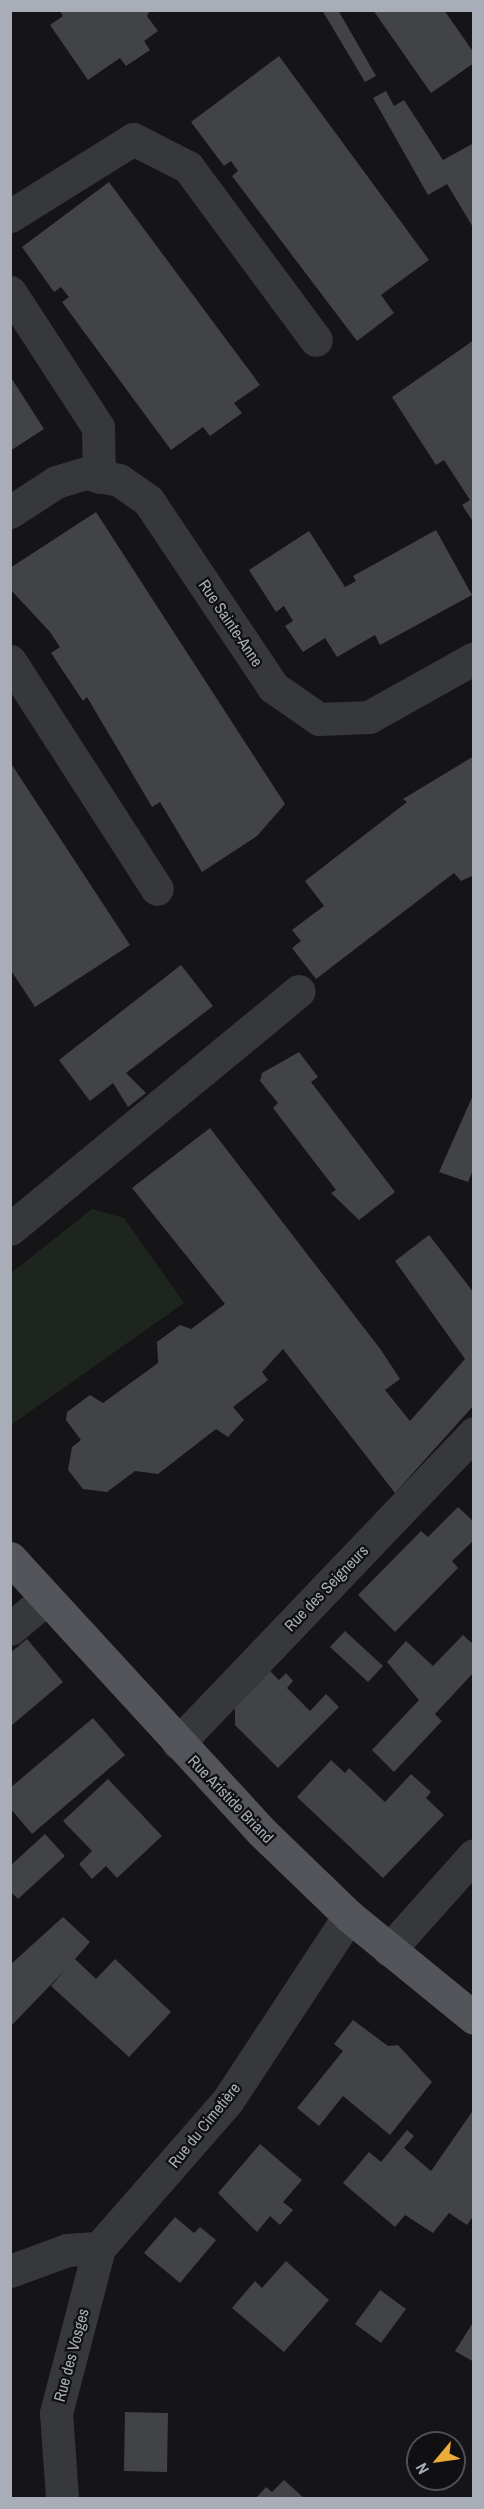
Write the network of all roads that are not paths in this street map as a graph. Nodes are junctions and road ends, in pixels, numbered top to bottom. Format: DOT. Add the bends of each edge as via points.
graph roads {
  1 [pos="10,216"];
  2 [pos="10,292"];
  3 [pos="316,340"];
  4 [pos="99,477"];
  5 [pos="10,512"];
  6 [pos="474,658"];
  7 [pos="10,661"];
  8 [pos="157,889"];
  9 [pos="299,991"];
  10 [pos="10,1229"];
  11 [pos="474,1433"];
  12 [pos="10,1558"];
  13 [pos="47,1598"];
  14 [pos="10,1629"];
  15 [pos="178,1743"];
  16 [pos="474,1855"];
  17 [pos="349,1916"];
  18 [pos="389,1950"];
  19 [pos="474,2018"];
  20 [pos="99,2248"];
  21 [pos="10,2271"];
  22 [pos="62,2499"];
  1 -- 3 [label="street" via="134,139 188,166"];
  2 -- 4 [label="street" via="98,427"];
  4 -- 5 [label="street, Rue Sainte-Anne" via="86,473 56,482"];
  4 -- 6 [label="street, Rue Sainte-Anne" via="119,480 148,500 273,687 319,719 369,717"];
  7 -- 8 [label="street"];
  9 -- 10 [label="street"];
  11 -- 15 [label="street, Rue des Seigneurs"];
  12 -- 13 [label="main road, Rue Aristide Briand"];
  13 -- 14 [label="street"];
  13 -- 15 [label="main road, Rue Aristide Briand"];
  15 -- 17 [label="main road, Rue Aristide Briand"];
  16 -- 18 [label="street"];
  17 -- 18 [label="main road, Rue Aristide Briand"];
  17 -- 20 [label="street, Rue du Cimetière" via="228,2100"];
  18 -- 19 [label="main road, Rue Aristide Briand"];
  20 -- 21 [label="street" via="67,2250"];
  20 -- 22 [label="street, Rue des Vosges" via="56,2413"];
}
